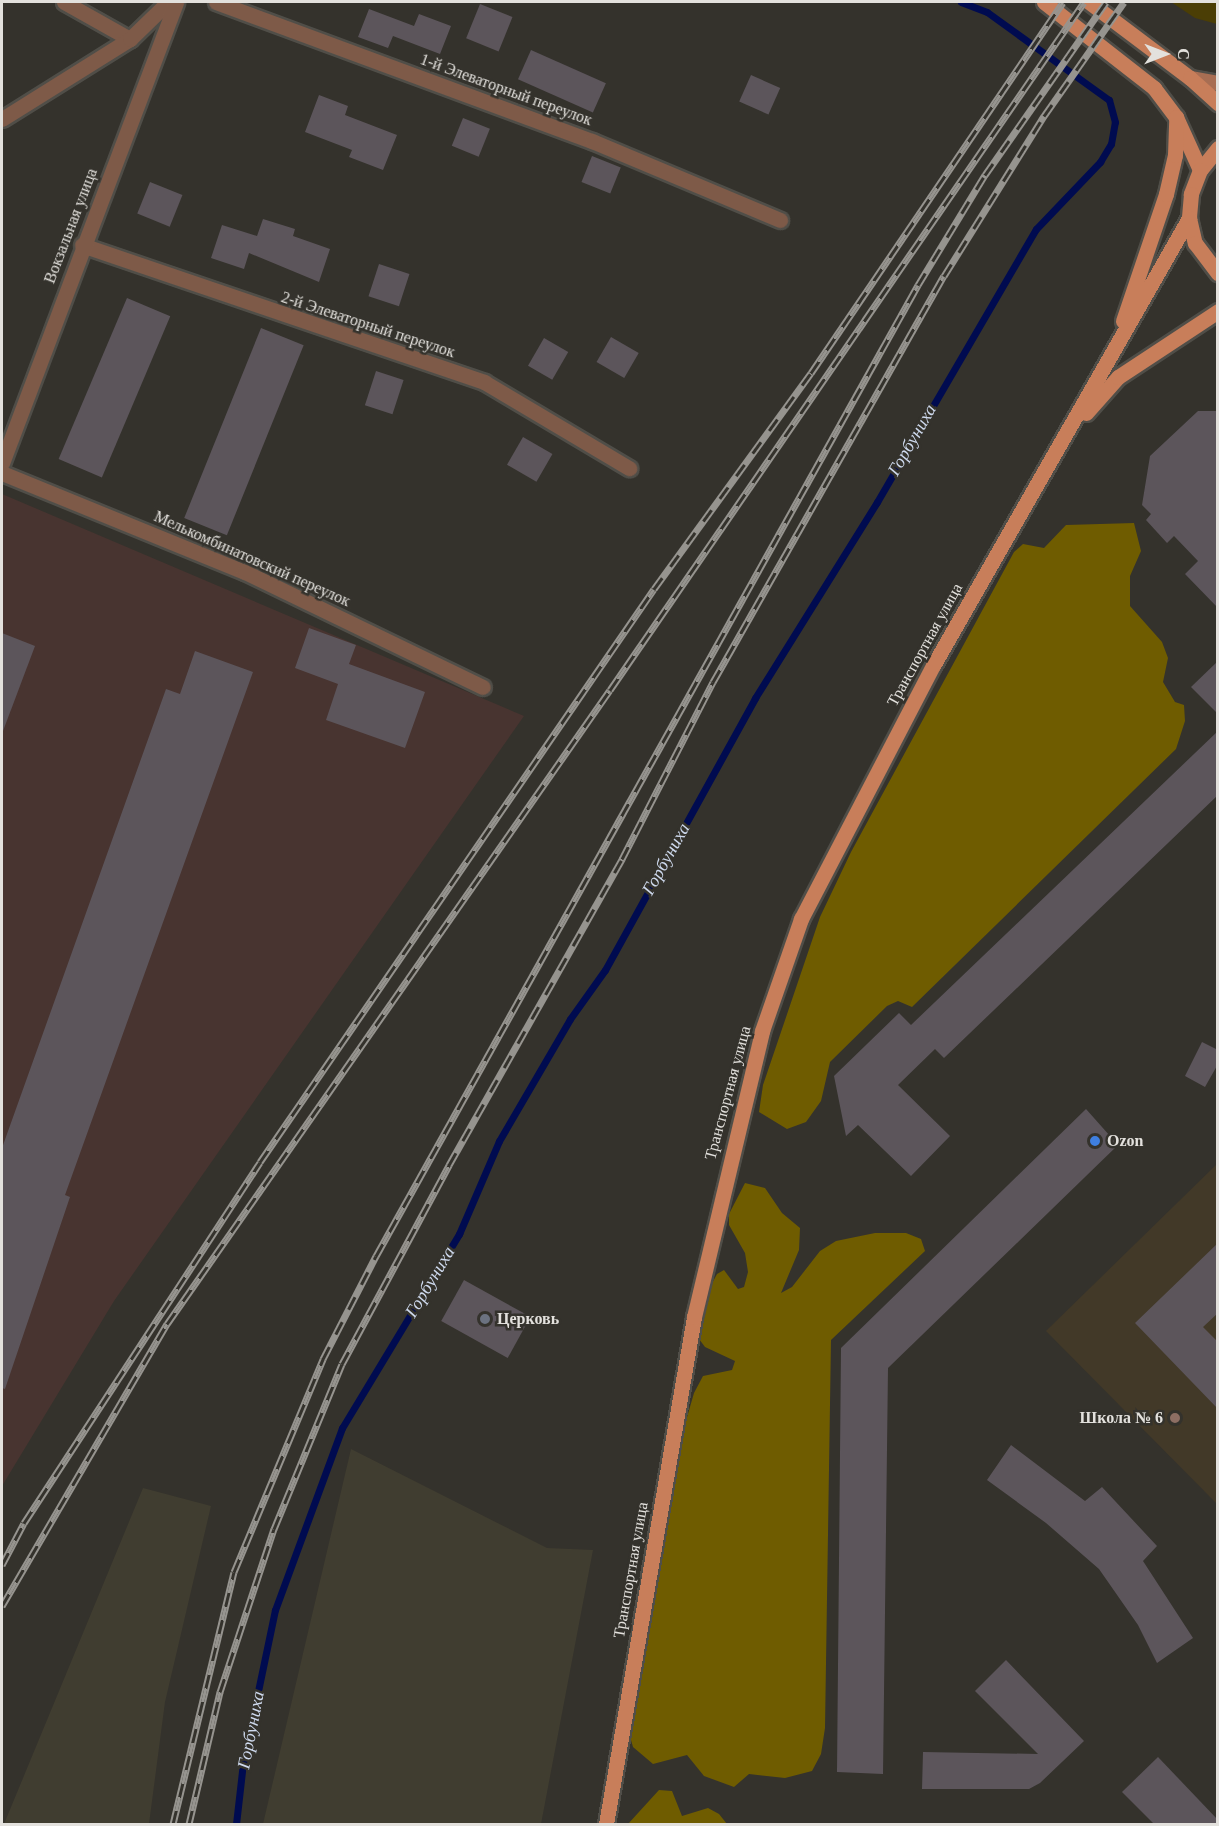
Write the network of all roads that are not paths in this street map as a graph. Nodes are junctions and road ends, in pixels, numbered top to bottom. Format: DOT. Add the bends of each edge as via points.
graph roads {
  1 [pos="64,2"];
  2 [pos="168,2"];
  3 [pos="176,2"];
  4 [pos="216,2"];
  5 [pos="1044,2"];
  6 [pos="1089,2"];
  7 [pos="130,39"];
  8 [pos="1190,78"];
  9 [pos="1218,82"];
  10 [pos="1218,103"];
  11 [pos="1176,117"];
  12 [pos="2,119"];
  13 [pos="1218,148"];
  14 [pos="1200,170"];
  15 [pos="1190,218"];
  16 [pos="780,220"];
  17 [pos="82,245"];
  18 [pos="1218,273"];
  19 [pos="1218,311"];
  20 [pos="1105,366"];
  21 [pos="1068,433"];
  22 [pos="2,463"];
  23 [pos="629,468"];
  24 [pos="2,473"];
  25 [pos="483,687"];
  26 [pos="606,1824"];
  1 -- 7 [label="street"];
  2 -- 7 [label="street"];
  3 -- 17 [label="street, Вокзальная улица"];
  4 -- 16 [label="street, 1-й Элеваторный переулок" via="592,141"];
  5 -- 11 [label="main road" via="1154,88"];
  6 -- 8 [label="main road"];
  7 -- 12 [label="street"];
  8 -- 9 [label="main road"];
  8 -- 10 [label="main road"];
  11 -- 14 [label="main road"];
  11 -- 20 [label="main road" via="1175,155 1166,194"];
  13 -- 14 [label="main road"];
  14 -- 15 [label="main road" via="1191,194"];
  15 -- 18 [label="main road" via="1195,243"];
  15 -- 20 [label="main road"];
  17 -- 22 [label="street, Вокзальная улица"];
  17 -- 23 [label="street, 2-й Элеваторный переулок" via="484,382"];
  19 -- 21 [label="main road" via="1118,377"];
  20 -- 21 [label="main road"];
  21 -- 26 [label="main road, Транспортная улица" via="934,664 852,816 801,919 762,1031 694,1317"];
  24 -- 25 [label="street, Мелькомбинатовский переулок" via="245,572"];
}
